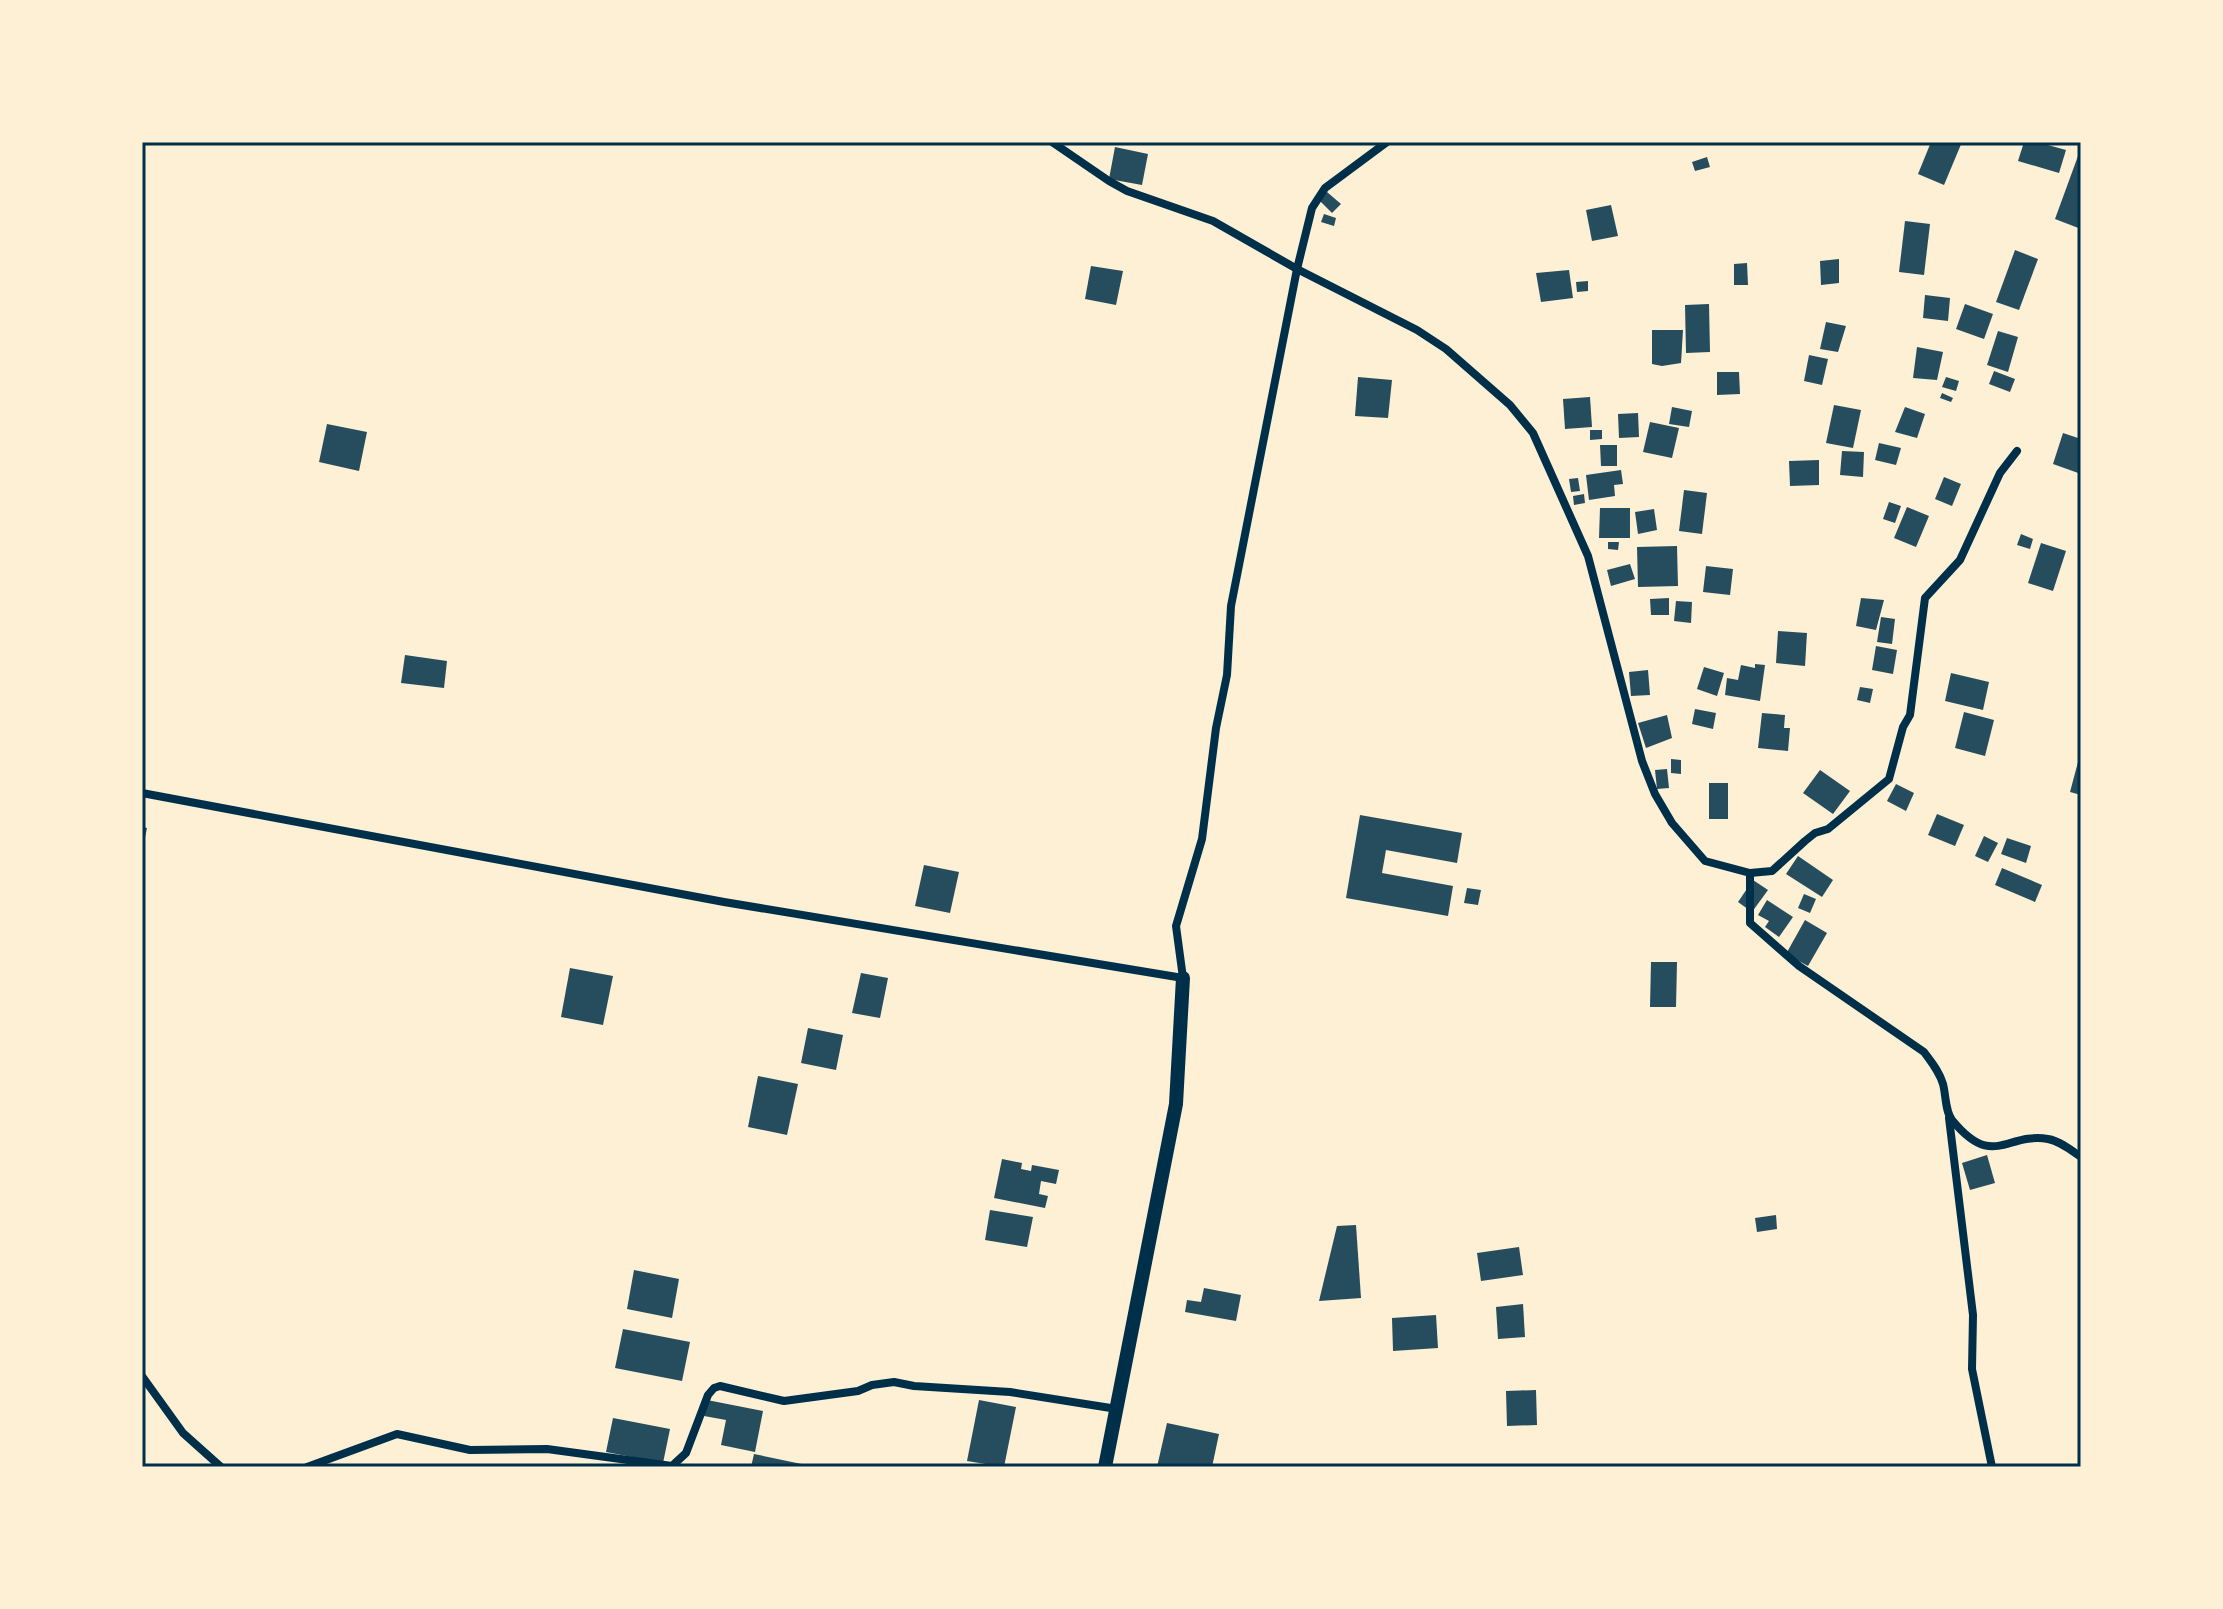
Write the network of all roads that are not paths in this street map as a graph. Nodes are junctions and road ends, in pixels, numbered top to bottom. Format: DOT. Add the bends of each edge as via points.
graph roads {
  1 [pos="1052,142"];
  2 [pos="1387,142"];
  3 [pos="1297,269"];
  4 [pos="2017,451"];
  5 [pos="142,793"];
  6 [pos="1750,873"];
  7 [pos="1183,978"];
  8 [pos="1949,1117"];
  9 [pos="2081,1157"];
  10 [pos="142,1376"];
  11 [pos="1117,1409"];
  12 [pos="221,1467"];
  13 [pos="307,1467"];
  14 [pos="1105,1467"];
  15 [pos="1992,1467"];
  1 -- 3 [label="street" via="1127,191 1213,221"];
  2 -- 3 [label="street" via="1318,197"];
  3 -- 6 [label="street" via="1446,349 1533,433 1588,556 1655,794 1705,861"];
  3 -- 7 [label="street" via="1231,606 1227,675 1202,839 1176,926"];
  4 -- 6 [label="street" via="2000,473 1960,560 1925,598 1913,703 1889,779 1772,871"];
  5 -- 7 [label="street" via="724,902"];
  6 -- 8 [label="street" via="1750,923 1799,966 1924,1052 1940,1077"];
  7 -- 11 [label="street" via="1176,1104"];
  8 -- 9 [label="street" via="1969,1137 1991,1147 2050,1139"];
  8 -- 15 [label="street" via="1973,1315 1972,1369"];
  10 -- 12 [label="street" via="183,1433"];
  11 -- 13 [label="street" via="1010,1392 894,1382 784,1401 720,1386 708,1395 686,1453 672,1466 547,1449 479,1451 397,1434"];
  11 -- 14 [label="street"];
}
